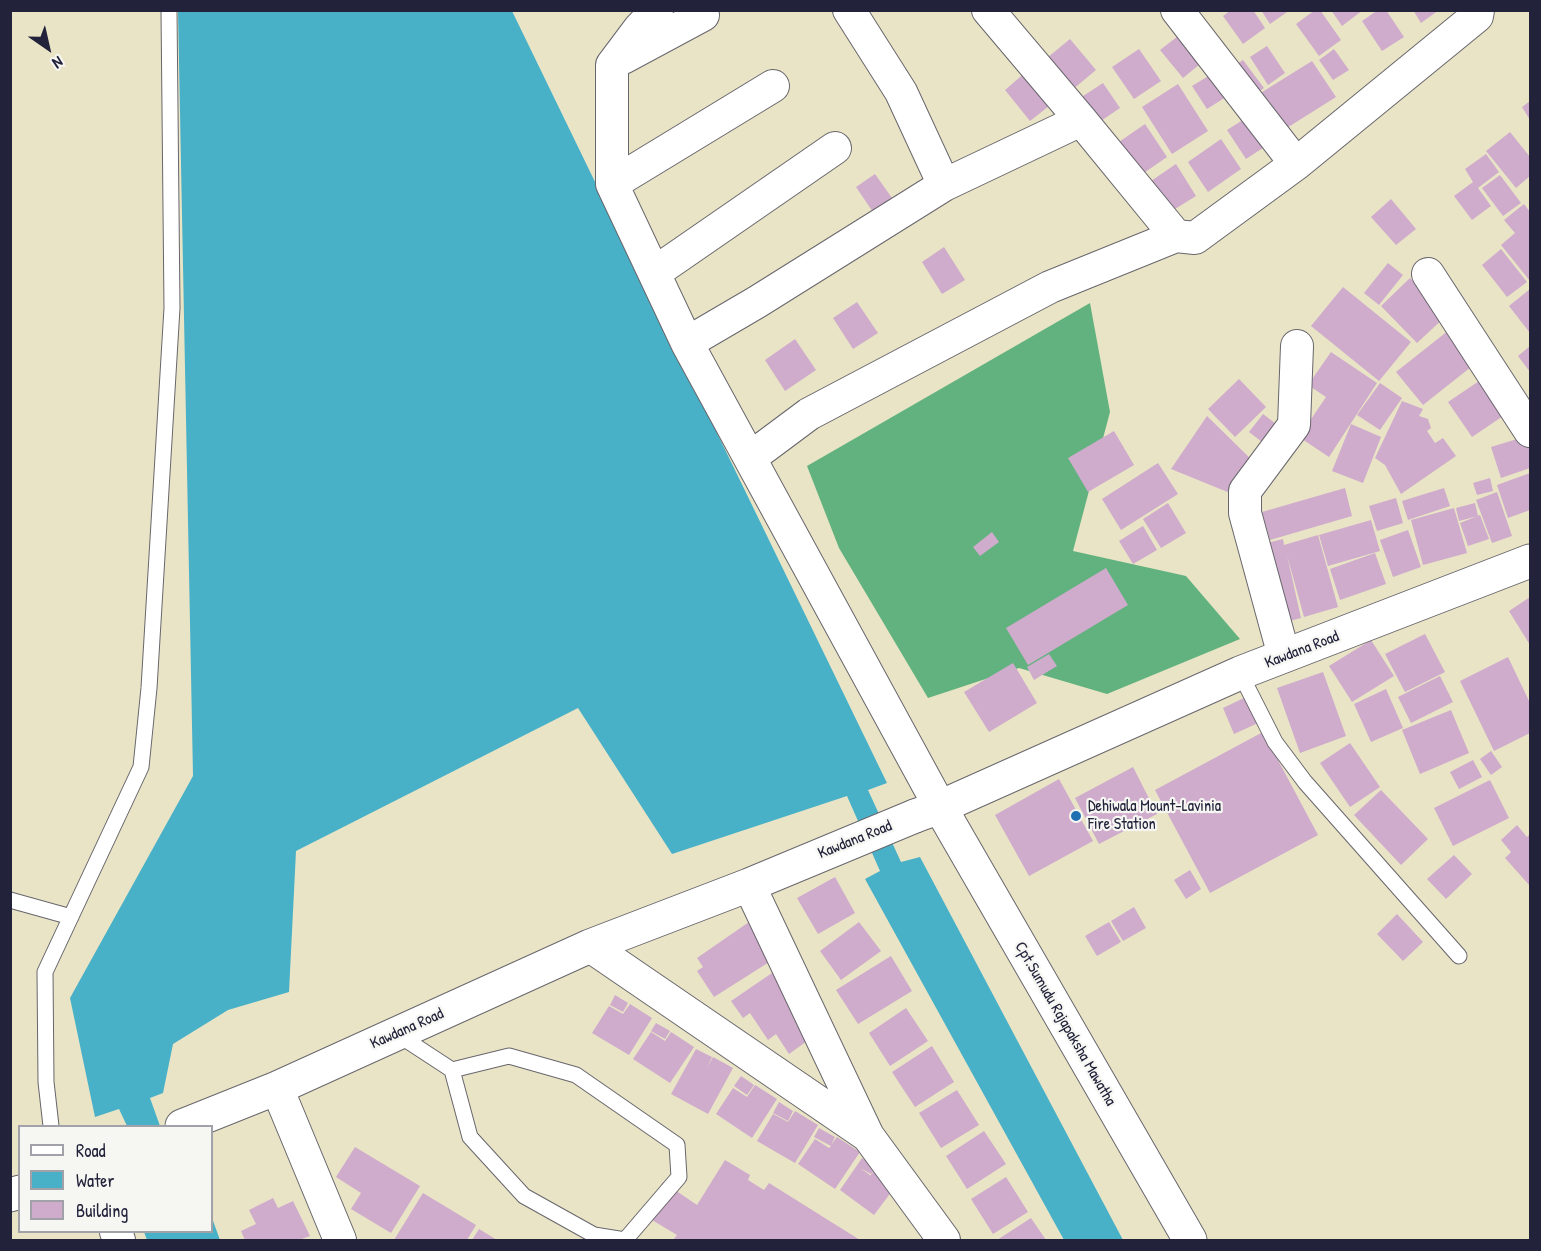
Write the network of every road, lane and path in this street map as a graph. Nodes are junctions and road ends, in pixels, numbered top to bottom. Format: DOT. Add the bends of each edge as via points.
graph roads {
  1 [pos="169,10"];
  2 [pos="657,10"];
  3 [pos="849,10"];
  4 [pos="988,10"];
  5 [pos="1177,10"];
  6 [pos="1478,10"];
  7 [pos="703,15"];
  8 [pos="612,64"];
  9 [pos="773,86"];
  10 [pos="1081,120"];
  11 [pos="836,148"];
  12 [pos="1296,164"];
  13 [pos="612,184"];
  14 [pos="944,185"];
  15 [pos="1176,236"];
  16 [pos="654,273"];
  17 [pos="1428,274"];
  18 [pos="687,343"];
  19 [pos="1297,346"];
  20 [pos="1530,431"];
  21 [pos="750,458"];
  22 [pos="1530,561"];
  23 [pos="1284,656"];
  24 [pos="1240,673"];
  25 [pos="927,811"];
  26 [pos="749,885"];
  27 [pos="10,900"];
  28 [pos="71,917"];
  29 [pos="590,946"];
  30 [pos="1459,956"];
  31 [pos="397,1034"];
  32 [pos="452,1070"];
  33 [pos="277,1088"];
  34 [pos="51,1125"];
  35 [pos="184,1125"];
  36 [pos="868,1136"];
  37 [pos="340,1240"];
  38 [pos="944,1240"];
  39 [pos="1190,1240"];
  1 -- 28 [label="lane" via="172,308 141,767"];
  2 -- 8 [label="street"];
  3 -- 14 [label="street" via="901,92"];
  4 -- 10 [label="street"];
  5 -- 12 [label="street"];
  6 -- 12 [label="street" via="1477,16"];
  7 -- 8 [label="street"];
  8 -- 13 [label="street"];
  9 -- 13 [label="street"];
  10 -- 14 [label="street"];
  10 -- 15 [label="street"];
  11 -- 16 [label="street"];
  12 -- 15 [label="street" via="1195,238"];
  13 -- 16 [label="street"];
  14 -- 18 [label="street"];
  15 -- 21 [label="street" via="1039,292 809,414"];
  16 -- 18 [label="street"];
  17 -- 20 [label="street"];
  18 -- 21 [label="street"];
  19 -- 23 [label="street" via="1294,424 1245,491 1245,513"];
  21 -- 25 [label="street"];
  22 -- 23 [label="main road, Kawdana Road"];
  23 -- 24 [label="main road, Kawdana Road"];
  24 -- 25 [label="main road, Kawdana Road"];
  24 -- 30 [label="lane" via="1275,742 1305,782"];
  25 -- 26 [label="main road, Kawdana Road"];
  25 -- 39 [label="main road, Cpt.Sumudu Rajapaksha Mawatha"];
  26 -- 29 [label="main road, Kawdana Road"];
  26 -- 36 [label="street"];
  27 -- 28 [label="lane"];
  28 -- 34 [label="lane" via="45,972 46,1082"];
  29 -- 31 [label="main road, Kawdana Road"];
  29 -- 36 [label="street"];
  31 -- 32 [label="lane"];
  31 -- 33 [label="main road, Kawdana Road"];
  32 -- 32 [label="lane" via="509,1056 576,1075 677,1145 679,1177 625,1240 594,1235 524,1196 470,1137"];
  33 -- 35 [label="main road, Kawdana Road"];
  33 -- 37 [label="street"];
  36 -- 38 [label="street"];
}
